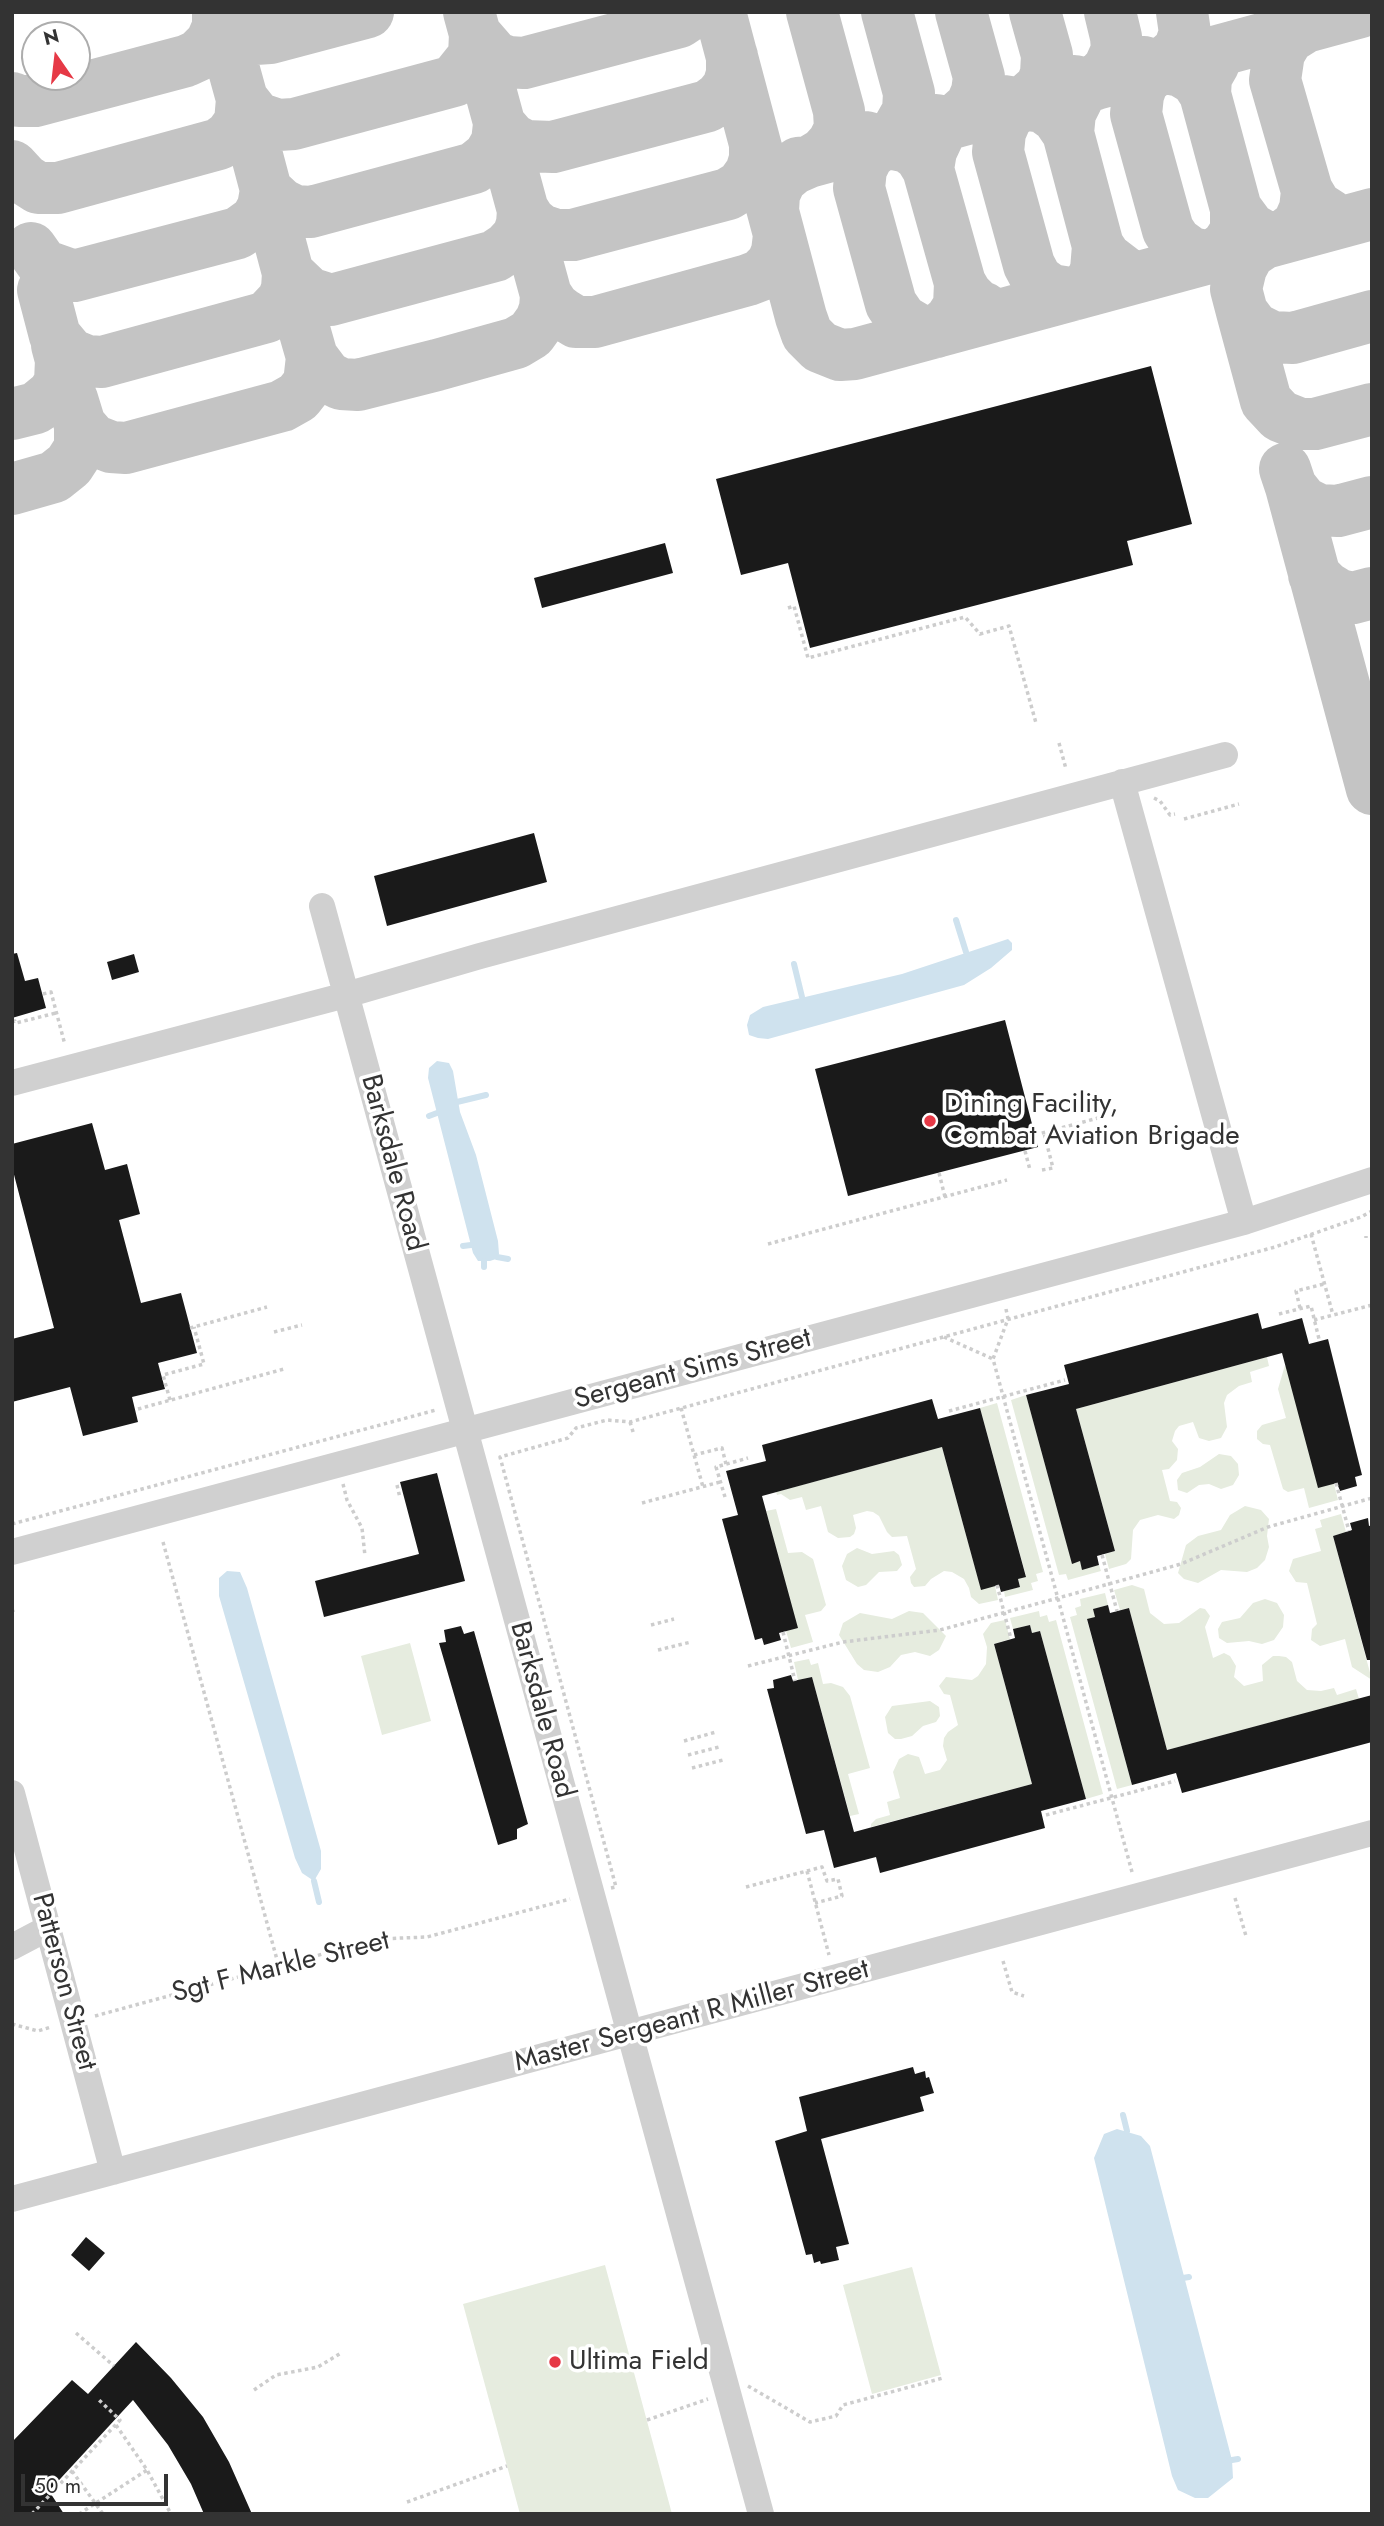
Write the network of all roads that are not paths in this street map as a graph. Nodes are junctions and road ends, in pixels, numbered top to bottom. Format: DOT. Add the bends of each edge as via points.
graph roads {
  1 [pos="1225,755"];
  2 [pos="1122,782"];
  3 [pos="322,906"];
  4 [pos="346,995"];
  5 [pos="12,1083"];
  6 [pos="1372,1180"];
  7 [pos="1244,1222"];
  8 [pos="465,1432"];
  9 [pos="12,1552"];
  10 [pos="12,1793"];
  11 [pos="1372,1833"];
  12 [pos="48,1928"];
  13 [pos="12,1947"];
  14 [pos="630,2033"];
  15 [pos="113,2172"];
  16 [pos="12,2199"];
  17 [pos="761,2514"];
  1 -- 2 [label="street"];
  2 -- 4 [label="street"];
  2 -- 7 [label="street"];
  3 -- 4 [label="street, Barksdale Road"];
  4 -- 5 [label="street"];
  4 -- 8 [label="street, Barksdale Road"];
  6 -- 7 [label="street, Sergeant Sims Street"];
  7 -- 8 [label="street, Sergeant Sims Street"];
  8 -- 9 [label="street, Sergeant Sims Street"];
  8 -- 14 [label="street, Barksdale Road"];
  10 -- 12 [label="street, Patterson Street"];
  11 -- 14 [label="street, Master Sergeant R Miller Street"];
  12 -- 13 [label="street"];
  12 -- 15 [label="street, Patterson Street"];
  14 -- 15 [label="street, Master Sergeant R Miller Street"];
  14 -- 17 [label="street, Barksdale Road"];
  15 -- 16 [label="street, Master Sergeant R Miller Street"];
}
